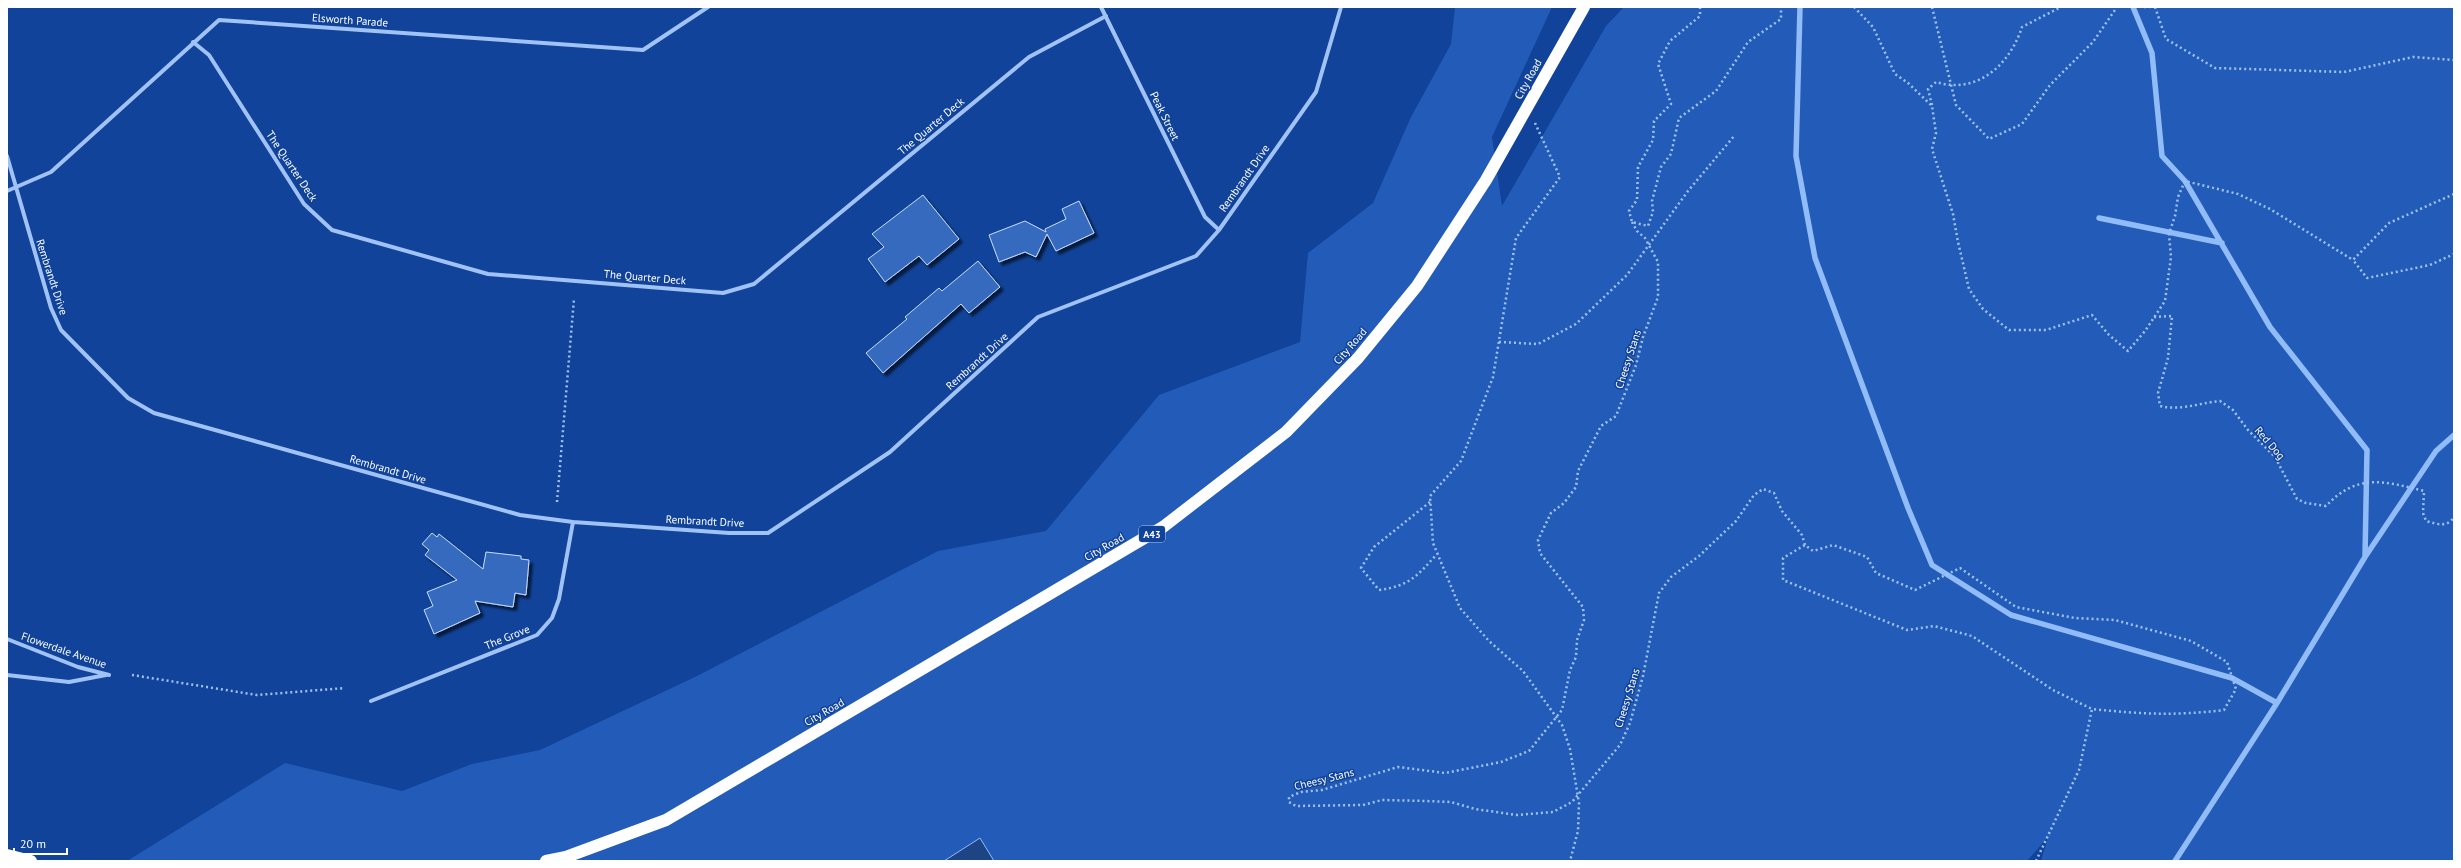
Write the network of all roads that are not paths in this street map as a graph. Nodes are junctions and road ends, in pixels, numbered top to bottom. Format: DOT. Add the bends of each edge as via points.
graph roads {
  1 [pos="708,7"];
  2 [pos="1101,7"];
  3 [pos="1341,7"];
  4 [pos="1584,7"];
  5 [pos="1106,16"];
  6 [pos="193,42"];
  7 [pos="7,156"];
  8 [pos="16,187"];
  9 [pos="7,191"];
  10 [pos="1219,230"];
  11 [pos="573,522"];
  12 [pos="7,639"];
  13 [pos="7,675"];
  14 [pos="371,701"];
  15 [pos="7,855"];
  16 [pos="31,861"];
  17 [pos="546,861"];
  1 -- 6 [label="street, Elsworth Parade" via="643,50 219,20"];
  2 -- 5 [label="street, Peak Street"];
  3 -- 10 [label="street, Rembrandt Drive" via="1316,92"];
  4 -- 17 [label="highway, City Road / A43" via="1486,180 1417,286 1358,358 1286,432 1163,528 666,820 566,857"];
  5 -- 6 [label="street, The Quarter Deck" via="1029,57 754,284 723,293 488,274 332,230 304,204 209,55"];
  5 -- 10 [label="street, Peak Street" via="1205,217"];
  6 -- 8 [label="street, Elsworth Parade" via="51,172"];
  7 -- 8 [label="street, Rembrandt Drive"];
  8 -- 9 [label="street, Elsworth Parade"];
  8 -- 11 [label="street, Rembrandt Drive" via="51,308 61,330 128,398 154,413 498,509 520,515"];
  10 -- 11 [label="street, Rembrandt Drive" via="1196,256 1038,317 890,452 768,533 729,533"];
  11 -- 14 [label="street, The Grove" via="559,599 552,618 537,635"];
  12 -- 13 [label="street, Flowerdale Avenue" via="78,667 109,675 69,682"];
  15 -- 16 [label="highway"];
}
